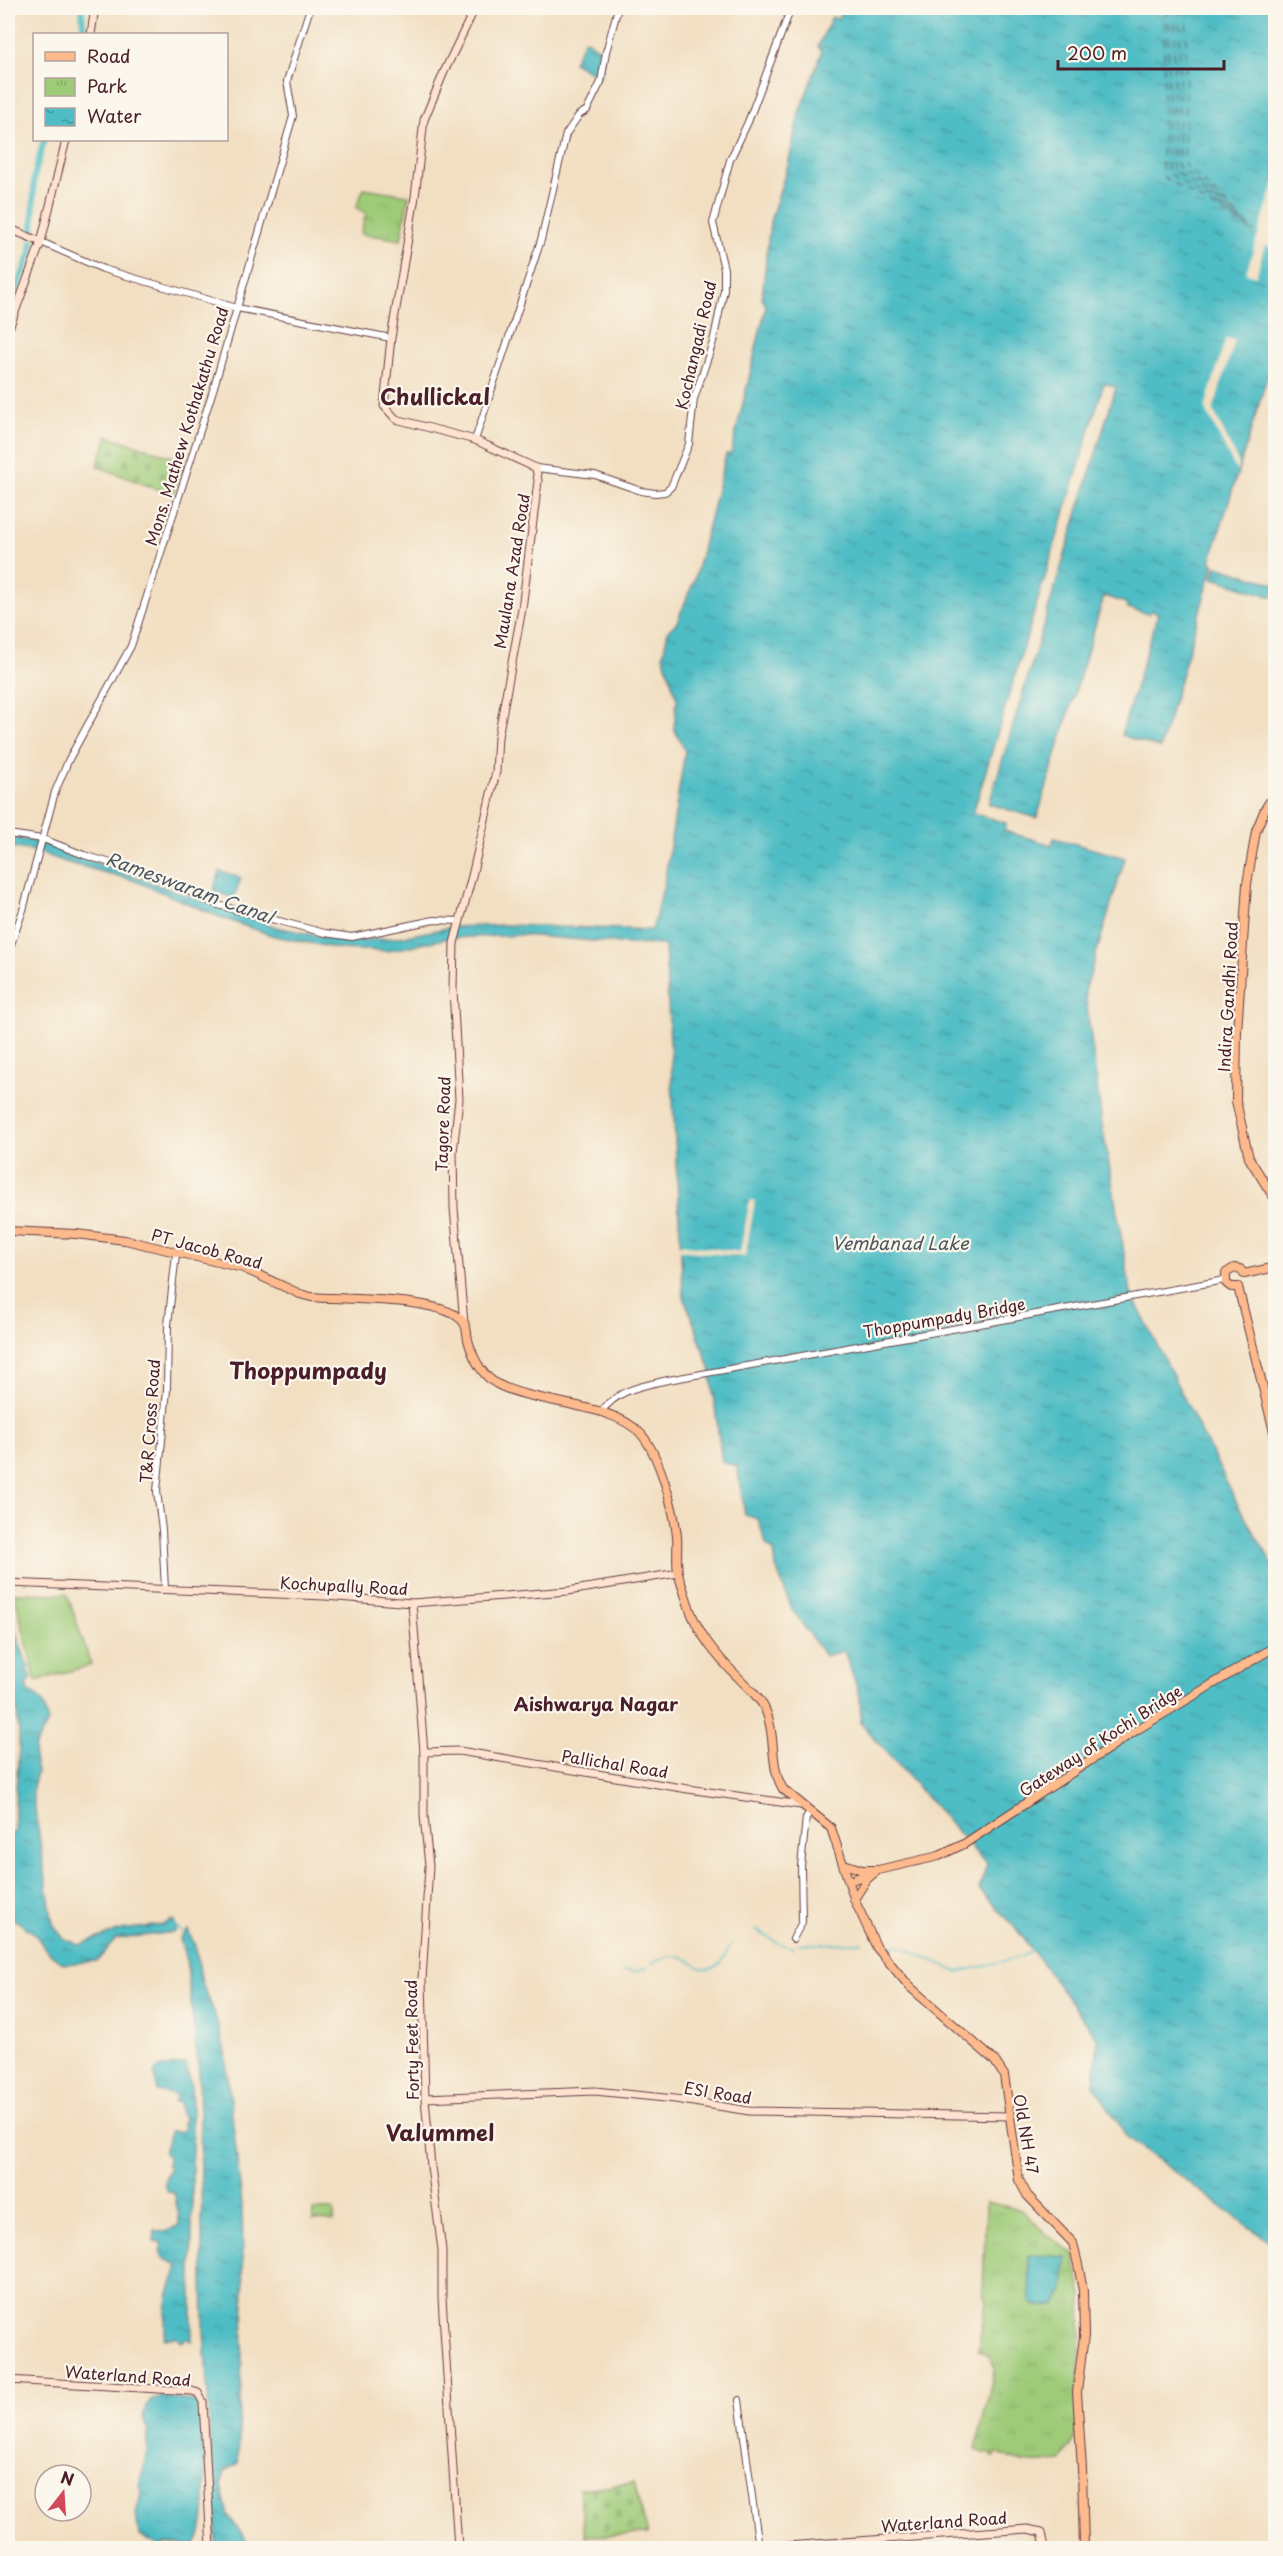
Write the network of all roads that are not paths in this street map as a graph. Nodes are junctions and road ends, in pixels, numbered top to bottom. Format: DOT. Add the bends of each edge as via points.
graph roads {
  1 [pos="94,8"];
  2 [pos="310,8"];
  3 [pos="475,8"];
  4 [pos="618,8"];
  5 [pos="791,8"];
  6 [pos="91,33"];
  7 [pos="66,141"];
  8 [pos="8,228"];
  9 [pos="41,242"];
  10 [pos="237,308"];
  11 [pos="8,331"];
  12 [pos="391,338"];
  13 [pos="475,440"];
  14 [pos="536,468"];
  15 [pos="1275,792"];
  16 [pos="8,834"];
  17 [pos="42,840"];
  18 [pos="459,924"];
  19 [pos="8,953"];
  20 [pos="1275,1200"];
  21 [pos="8,1231"];
  22 [pos="177,1254"];
  23 [pos="1275,1267"];
  24 [pos="1244,1274"];
  25 [pos="1225,1280"];
  26 [pos="1238,1287"];
  27 [pos="464,1323"];
  28 [pos="601,1412"];
  29 [pos="1275,1440"];
  30 [pos="678,1573"];
  31 [pos="8,1583"];
  32 [pos="165,1590"];
  33 [pos="412,1603"];
  34 [pos="1275,1646"];
  35 [pos="424,1752"];
  36 [pos="801,1805"];
  37 [pos="810,1811"];
  38 [pos="844,1864"];
  39 [pos="878,1870"];
  40 [pos="849,1881"];
  41 [pos="854,1899"];
  42 [pos="793,1939"];
  43 [pos="425,2098"];
  44 [pos="1009,2116"];
  45 [pos="8,2380"];
  46 [pos="739,2400"];
  47 [pos="211,2548"];
  48 [pos="458,2548"];
  49 [pos="759,2548"];
  50 [pos="1045,2548"];
  51 [pos="1084,2548"];
  1 -- 6 [label="main road"];
  2 -- 10 [label="street, Mons. Mathew Kothakathu Road" via="287,81 293,116"];
  3 -- 12 [label="main road" via="424,120"];
  4 -- 13 [label="street" via="601,82 587,110 566,134 541,240"];
  5 -- 14 [label="street, Kochangadi Road" via="730,160 713,223 724,269 724,290 713,342 694,399 689,444 671,487 655,493 595,475"];
  7 -- 9 [label="main road"];
  8 -- 9 [label="main road"];
  9 -- 10 [label="street" via="103,269"];
  9 -- 11 [label="main road"];
  10 -- 12 [label="street"];
  10 -- 17 [label="street, Mons. Mathew Kothakathu Road" via="131,646 69,759"];
  12 -- 13 [label="main road" via="384,406 390,415"];
  13 -- 14 [label="main road"];
  14 -- 18 [label="main road, Maulana Azad Road" via="538,481 522,609 501,717 496,772"];
  15 -- 20 [label="main road, Indira Gandhi Road" via="1256,831 1247,884 1236,1101 1248,1158"];
  16 -- 17 [label="street"];
  17 -- 18 [label="street" via="158,878 218,905 325,933 352,938 434,920"];
  17 -- 19 [label="street, Mons. Mathew Kothakathu Road"];
  18 -- 27 [label="main road, Tagore Road" via="454,941 453,989 459,1099 453,1152"];
  21 -- 22 [label="main road, PT Jacob Road" via="99,1236"];
  22 -- 27 [label="main road, PT Jacob Road" via="252,1271 311,1297 397,1300 451,1313"];
  22 -- 32 [label="street, T&R Cross Road" via="168,1325 158,1491"];
  23 -- 24 [label="main road"];
  24 -- 25 [label="main road" via="1240,1269 1231,1269"];
  24 -- 26 [label="main road" via="1245,1281"];
  25 -- 26 [label="main road" via="1228,1286"];
  25 -- 28 [label="street, Thoppumpady Bridge" via="668,1380 622,1392"];
  26 -- 29 [label="main road"];
  27 -- 28 [label="main road, Old NH 47" via="472,1354 484,1376 558,1404"];
  28 -- 30 [label="main road, Old NH 47" via="624,1420 641,1434 654,1457 675,1526"];
  30 -- 33 [label="main road, Kochupally Road" via="568,1591"];
  30 -- 36 [label="main road, Old NH 47" via="701,1634 762,1704 773,1739 779,1783"];
  31 -- 32 [label="main road, Kochupally Road"];
  32 -- 33 [label="main road, Kochupally Road"];
  33 -- 35 [label="main road, Forty Feet Road"];
  34 -- 39 [label="main road, Gateway of Kochi Bridge" via="964,1844 939,1856"];
  35 -- 36 [label="main road, Pallichal Road" via="459,1750"];
  35 -- 43 [label="main road, Forty Feet Road" via="429,1866 422,1980"];
  36 -- 37 [label="main road, Old NH 47"];
  37 -- 38 [label="main road, Old NH 47" via="831,1828"];
  37 -- 42 [label="street" via="801,1866 802,1922"];
  38 -- 39 [label="main road"];
  38 -- 40 [label="main road, Old NH 47"];
  39 -- 40 [label="main road"];
  39 -- 41 [label="main road"];
  40 -- 41 [label="main road, Old NH 47"];
  41 -- 44 [label="main road, Old NH 47" via="877,1948 910,1987 994,2060 1004,2075"];
  43 -- 44 [label="main road, ESI Road" via="595,2091 749,2112"];
  43 -- 48 [label="main road, Forty Feet Road" via="442,2250"];
  44 -- 51 [label="main road, Old NH 47" via="1019,2180 1027,2195 1073,2243 1083,2290 1084,2336 1077,2392"];
  45 -- 47 [label="main road, Waterland Road" via="198,2393 203,2402"];
  46 -- 49 [label="street"];
  49 -- 50 [label="main road, Waterland Road" via="1027,2529 1042,2532"];
}
